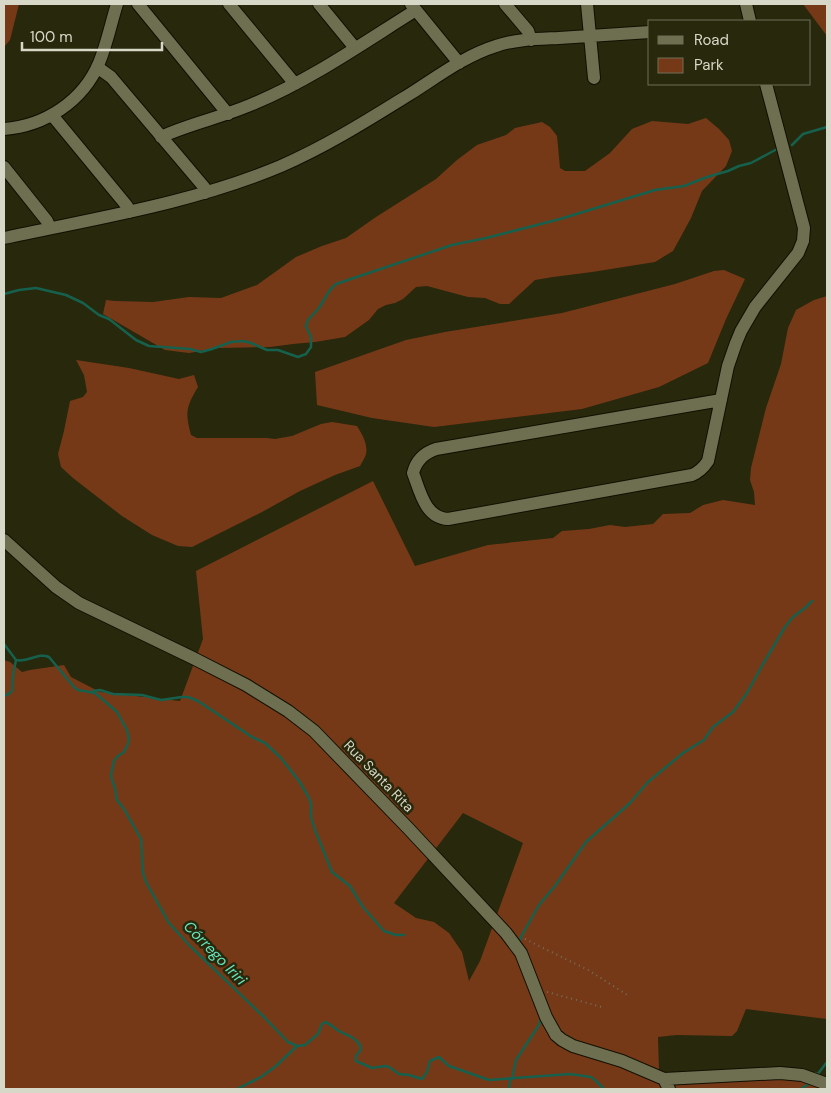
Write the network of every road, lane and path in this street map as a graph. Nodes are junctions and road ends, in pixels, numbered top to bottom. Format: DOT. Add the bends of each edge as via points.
graph roads {
  1 [pos="116,4"];
  2 [pos="138,4"];
  3 [pos="229,4"];
  4 [pos="319,4"];
  5 [pos="505,4"];
  6 [pos="587,4"];
  7 [pos="746,4"];
  8 [pos="414,7"];
  9 [pos="750,20"];
  10 [pos="648,32"];
  11 [pos="590,36"];
  12 [pos="531,40"];
  13 [pos="355,48"];
  14 [pos="459,63"];
  15 [pos="98,66"];
  16 [pos="594,78"];
  17 [pos="295,84"];
  18 [pos="766,85"];
  19 [pos="228,114"];
  20 [pos="52,115"];
  21 [pos="4,129"];
  22 [pos="161,137"];
  23 [pos="4,167"];
  24 [pos="206,193"];
  25 [pos="129,212"];
  26 [pos="50,228"];
  27 [pos="4,238"];
  28 [pos="721,400"];
  29 [pos="4,540"];
  30 [pos="506,933"];
  31 [pos="535,989"];
  32 [pos="630,996"];
  33 [pos="602,1007"];
  34 [pos="666,1084"];
  35 [pos="827,1084"];
  1 -- 15 [label="street"];
  2 -- 19 [label="street"];
  3 -- 17 [label="street"];
  4 -- 13 [label="street"];
  5 -- 12 [label="street" via="528,31"];
  6 -- 11 [label="street"];
  7 -- 9 [label="street"];
  8 -- 13 [label="street"];
  8 -- 14 [label="street"];
  10 -- 11 [label="street"];
  11 -- 12 [label="street"];
  11 -- 16 [label="street"];
  12 -- 14 [label="street" via="497,45"];
  13 -- 17 [label="street"];
  14 -- 24 [label="street" via="363,124 316,149 256,176"];
  15 -- 20 [label="street" via="79,94"];
  15 -- 22 [label="street"];
  17 -- 19 [label="street"];
  18 -- 28 [label="street" via="804,234 795,258 755,307 741,330"];
  19 -- 22 [label="street"];
  20 -- 21 [label="street" via="24,126"];
  20 -- 25 [label="street"];
  22 -- 24 [label="street"];
  23 -- 26 [label="street"];
  24 -- 25 [label="street"];
  25 -- 26 [label="street"];
  26 -- 27 [label="street"];
  28 -- 28 [label="street" via="708,460 692,476 448,519 438,518 430,512 413,474 419,460 436,449"];
  29 -- 30 [label="street, Rua Santa Rita" via="56,588 79,603 246,685 288,711 362,780"];
  30 -- 31 [label="street, Rua Santa Rita" via="521,953"];
  30 -- 32 [label="path" via="515,933 588,970"];
  31 -- 33 [label="path"];
  31 -- 34 [label="street, Rua Santa Rita" via="552,1030 562,1040 622,1061"];
  34 -- 35 [label="street" via="790,1073"];
}
